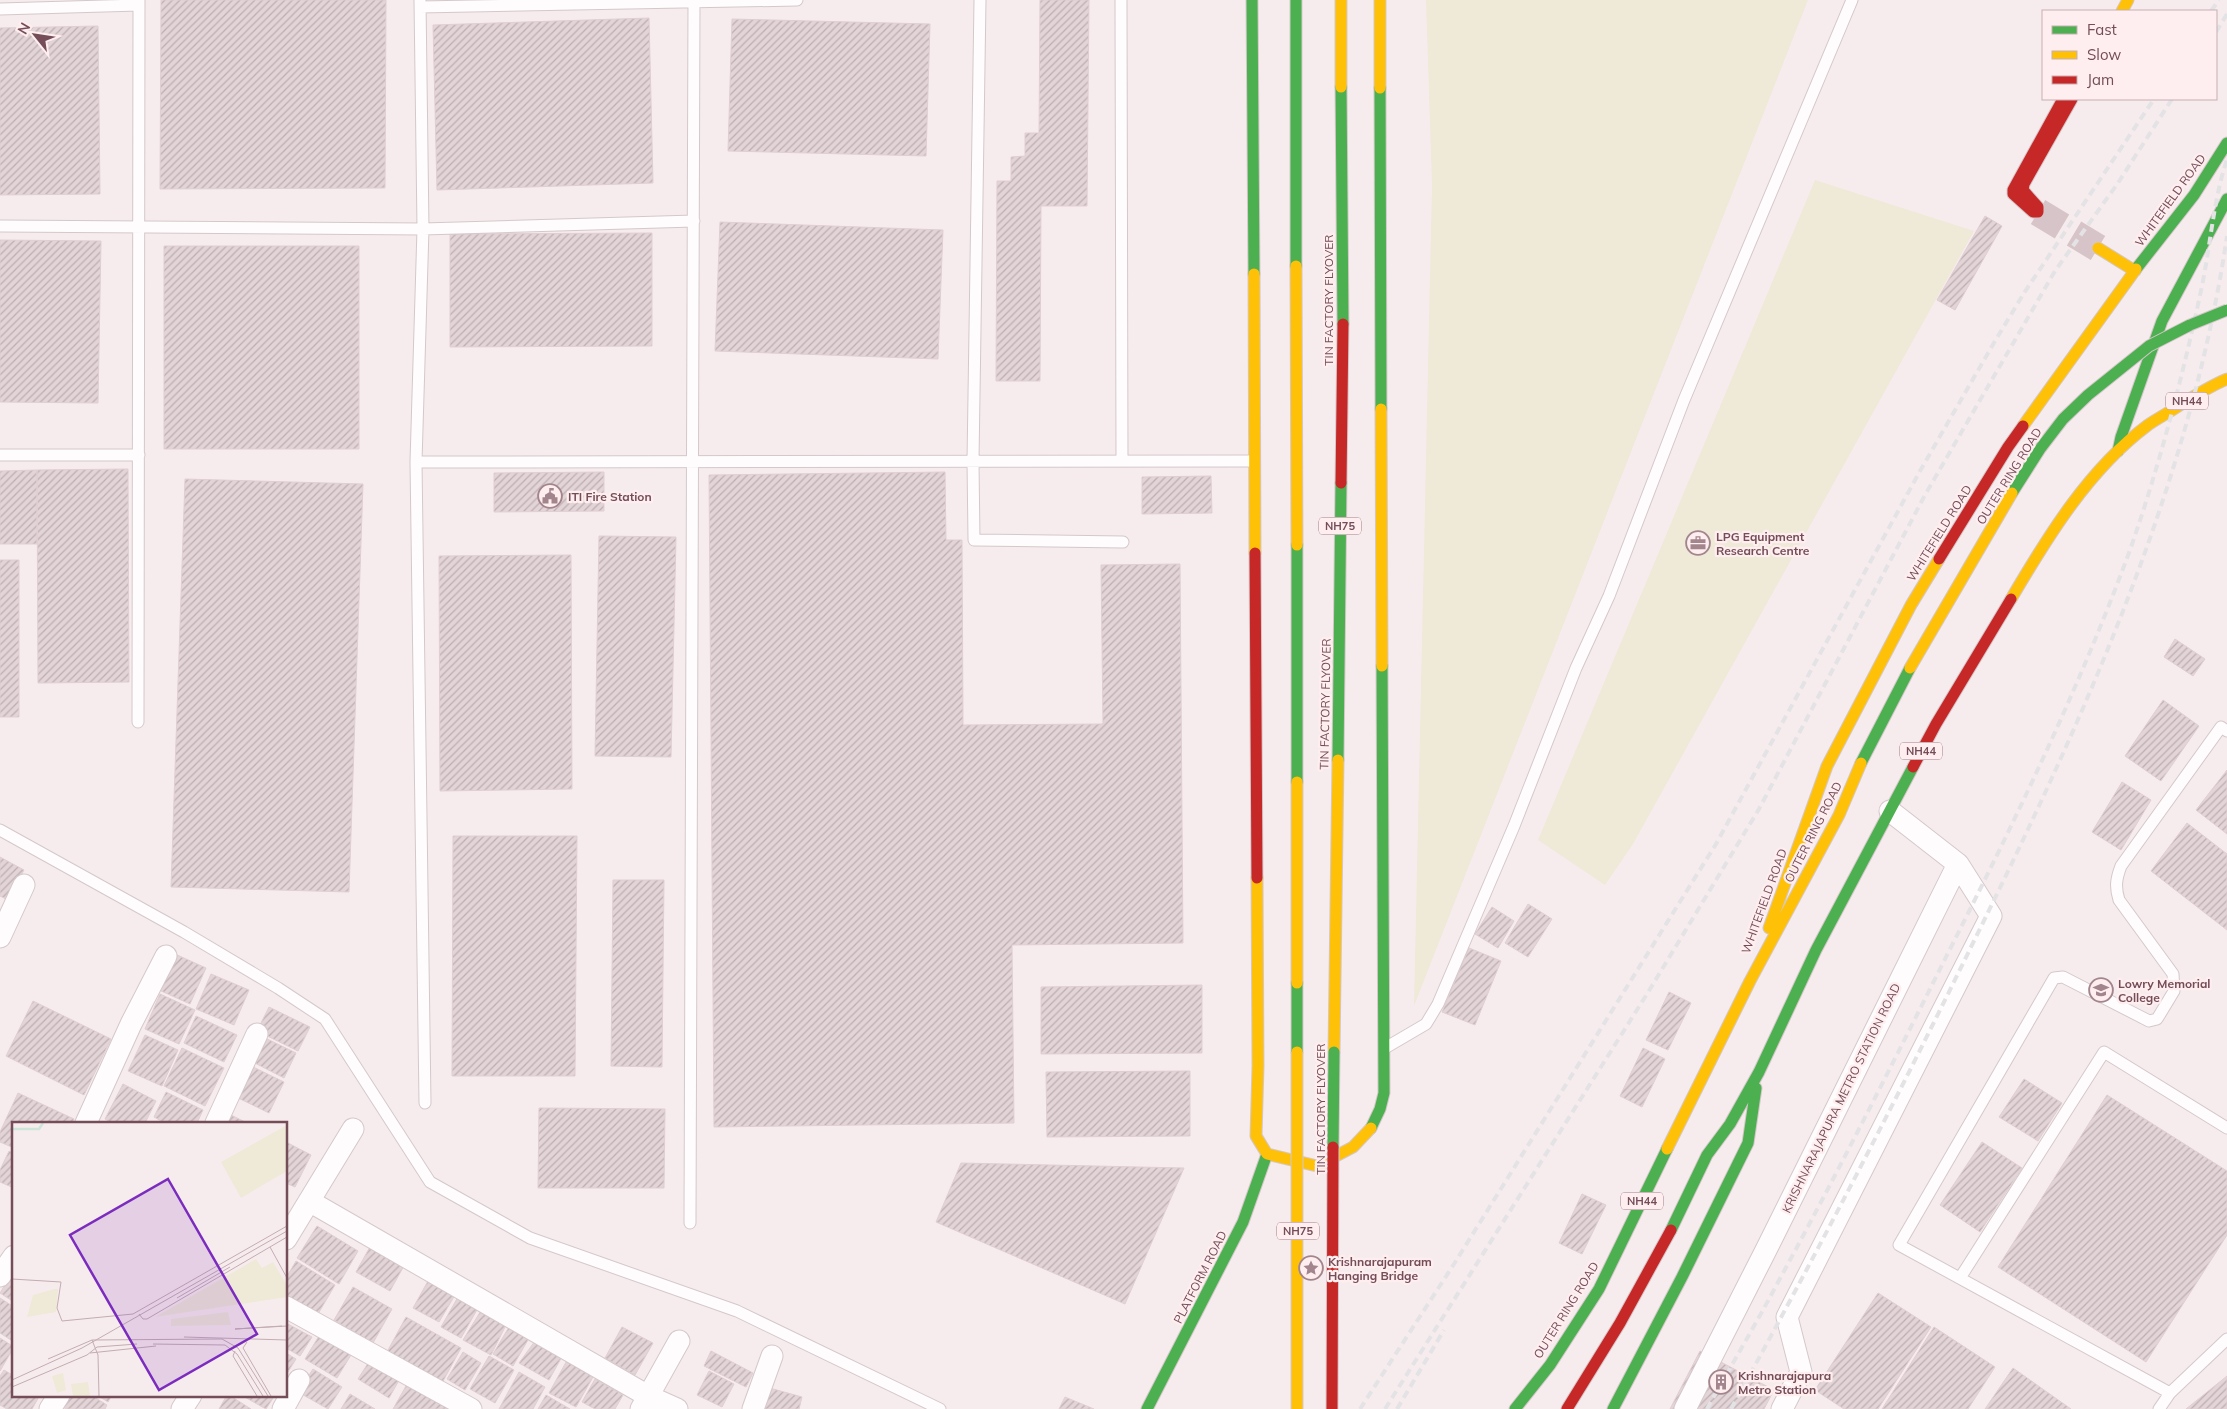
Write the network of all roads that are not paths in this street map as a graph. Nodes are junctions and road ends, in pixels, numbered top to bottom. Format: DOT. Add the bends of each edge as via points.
graph roads {
  1 [pos="797,0"];
  2 [pos="980,0"];
  3 [pos="1121,0"];
  4 [pos="1252,0"];
  5 [pos="1296,0"];
  6 [pos="1341,0"];
  7 [pos="1380,0"];
  8 [pos="1852,0"];
  9 [pos="694,1"];
  10 [pos="139,2"];
  11 [pos="420,4"];
  12 [pos="0,9"];
  13 [pos="2062,100"];
  14 [pos="2071,100"];
  15 [pos="2227,142"];
  16 [pos="2227,199"];
  17 [pos="694,221"];
  18 [pos="0,226"];
  19 [pos="139,227"];
  20 [pos="423,229"];
  21 [pos="2098,248"];
  22 [pos="2134,271"];
  23 [pos="2227,310"];
  24 [pos="2227,379"];
  25 [pos="2118,451"];
  26 [pos="0,455"];
  27 [pos="139,455"];
  28 [pos="973,461"];
  29 [pos="1122,461"];
  30 [pos="1254,461"];
  31 [pos="416,462"];
  32 [pos="694,462"];
  33 [pos="1123,542"];
  34 [pos="138,722"];
  35 [pos="2227,732"];
  36 [pos="1890,811"];
  37 [pos="0,830"];
  38 [pos="1958,864"];
  39 [pos="24,885"];
  40 [pos="0,937"];
  41 [pos="166,956"];
  42 [pos="1750,981"];
  43 [pos="257,1034"];
  44 [pos="1384,1048"];
  45 [pos="1759,1072"];
  46 [pos="425,1103"];
  47 [pos="86,1122"];
  48 [pos="216,1122"];
  49 [pos="354,1128"];
  50 [pos="2227,1128"];
  51 [pos="1267,1154"];
  52 [pos="309,1201"];
  53 [pos="690,1223"];
  54 [pos="288,1236"];
  55 [pos="12,1259"];
  56 [pos="0,1276"];
  57 [pos="1960,1278"];
  58 [pos="288,1308"];
  59 [pos="2227,1339"];
  60 [pos="679,1341"];
  61 [pos="772,1356"];
  62 [pos="299,1380"];
  63 [pos="2170,1393"];
  64 [pos="58,1396"];
  65 [pos="189,1396"];
  66 [pos="644,1403"];
  67 [pos="50,1409"];
  68 [pos="182,1409"];
  69 [pos="283,1409"];
  70 [pos="472,1409"];
  71 [pos="677,1409"];
  72 [pos="753,1409"];
  73 [pos="940,1409"];
  74 [pos="1147,1409"];
  75 [pos="1298,1409"];
  76 [pos="1332,1409"];
  77 [pos="1515,1409"];
  78 [pos="1566,1409"];
  79 [pos="1613,1409"];
  80 [pos="1685,1409"];
  81 [pos="1782,1409"];
  82 [pos="2159,1409"];
  1 -- 9 [label="lane"];
  2 -- 28 [label="lane"];
  3 -- 29 [label="lane"];
  4 -- 30 [label="main road"];
  5 -- 75 [label="main road, TIN FACTORY FLYOVER / NH75, bridge"];
  6 -- 76 [label="main road, TIN FACTORY FLYOVER / NH75, bridge" via="1343,350"];
  7 -- 44 [label="main road"];
  8 -- 44 [label="lane" via="1688,391 1609,596 1576,668 1514,826 1438,1004 1426,1024"];
  9 -- 11 [label="lane"];
  9 -- 17 [label="lane"];
  10 -- 12 [label="lane"];
  10 -- 19 [label="lane"];
  11 -- 20 [label="lane"];
  13 -- 14 [label="main road" via="2013,190 2013,194 2033,212 2038,212 2038,207 2023,190 2024,184"];
  15 -- 22 [label="main road, WHITEFIELD ROAD" via="2194,195"];
  16 -- 25 [label="main road" via="2162,321"];
  17 -- 20 [label="lane"];
  17 -- 32 [label="lane"];
  18 -- 19 [label="lane"];
  19 -- 20 [label="lane"];
  19 -- 27 [label="lane"];
  20 -- 31 [label="lane"];
  21 -- 22 [label="main road"];
  22 -- 42 [label="main road, WHITEFIELD ROAD" via="2008,447 1911,605 1827,766"];
  23 -- 42 [label="main road, OUTER RING ROAD / NH44, bridge" via="2149,346 2088,395 2063,419 2040,449 1910,668 1864,757 1839,815"];
  24 -- 25 [label="main road, NH44" via="2148,425"];
  25 -- 36 [label="main road, NH44" via="2076,499 2034,560 1936,724"];
  26 -- 27 [label="lane"];
  27 -- 34 [label="lane"];
  28 -- 29 [label="lane"];
  28 -- 32 [label="lane"];
  28 -- 33 [label="lane" via="974,540"];
  29 -- 30 [label="lane"];
  30 -- 51 [label="main road" via="1256,1136"];
  31 -- 32 [label="lane"];
  31 -- 46 [label="lane"];
  32 -- 53 [label="lane"];
  35 -- 57 [label="lane" via="2221,727 2120,866 2116,878 2119,900 2173,974 2174,991 2157,1019 2150,1021 2063,977 2054,978 1898,1245"];
  36 -- 38 [label="street"];
  36 -- 45 [label="main road, NH44" via="1816,950"];
  37 -- 73 [label="lane" via="184,932 325,1019 430,1182 530,1238 737,1311"];
  38 -- 80 [label="street, KRISHNARAJAPURA METRO STATION ROAD"];
  38 -- 81 [label="street" via="1991,916 1787,1317 1801,1372"];
  39 -- 40 [label="street"];
  41 -- 47 [label="street"];
  42 -- 77 [label="main road, OUTER RING ROAD / NH44" via="1599,1289 1550,1364"];
  43 -- 48 [label="street"];
  44 -- 51 [label="main road" via="1381,1107 1373,1126 1358,1144 1317,1166"];
  45 -- 78 [label="main road, NH44" via="1730,1124 1707,1155 1660,1252 1620,1323"];
  45 -- 79 [label="main road" via="1748,1143"];
  49 -- 52 [label="street"];
  50 -- 57 [label="lane" via="2104,1052"];
  51 -- 74 [label="main road, PLATFORM ROAD" via="1244,1222"];
  52 -- 54 [label="street"];
  52 -- 66 [label="street"];
  55 -- 56 [label="street"];
  57 -- 63 [label="lane"];
  58 -- 70 [label="street"];
  59 -- 63 [label="lane"];
  60 -- 66 [label="street"];
  61 -- 72 [label="street"];
  62 -- 69 [label="street"];
  63 -- 82 [label="lane"];
  64 -- 67 [label="street"];
  65 -- 68 [label="street"];
  66 -- 71 [label="street"];
}
